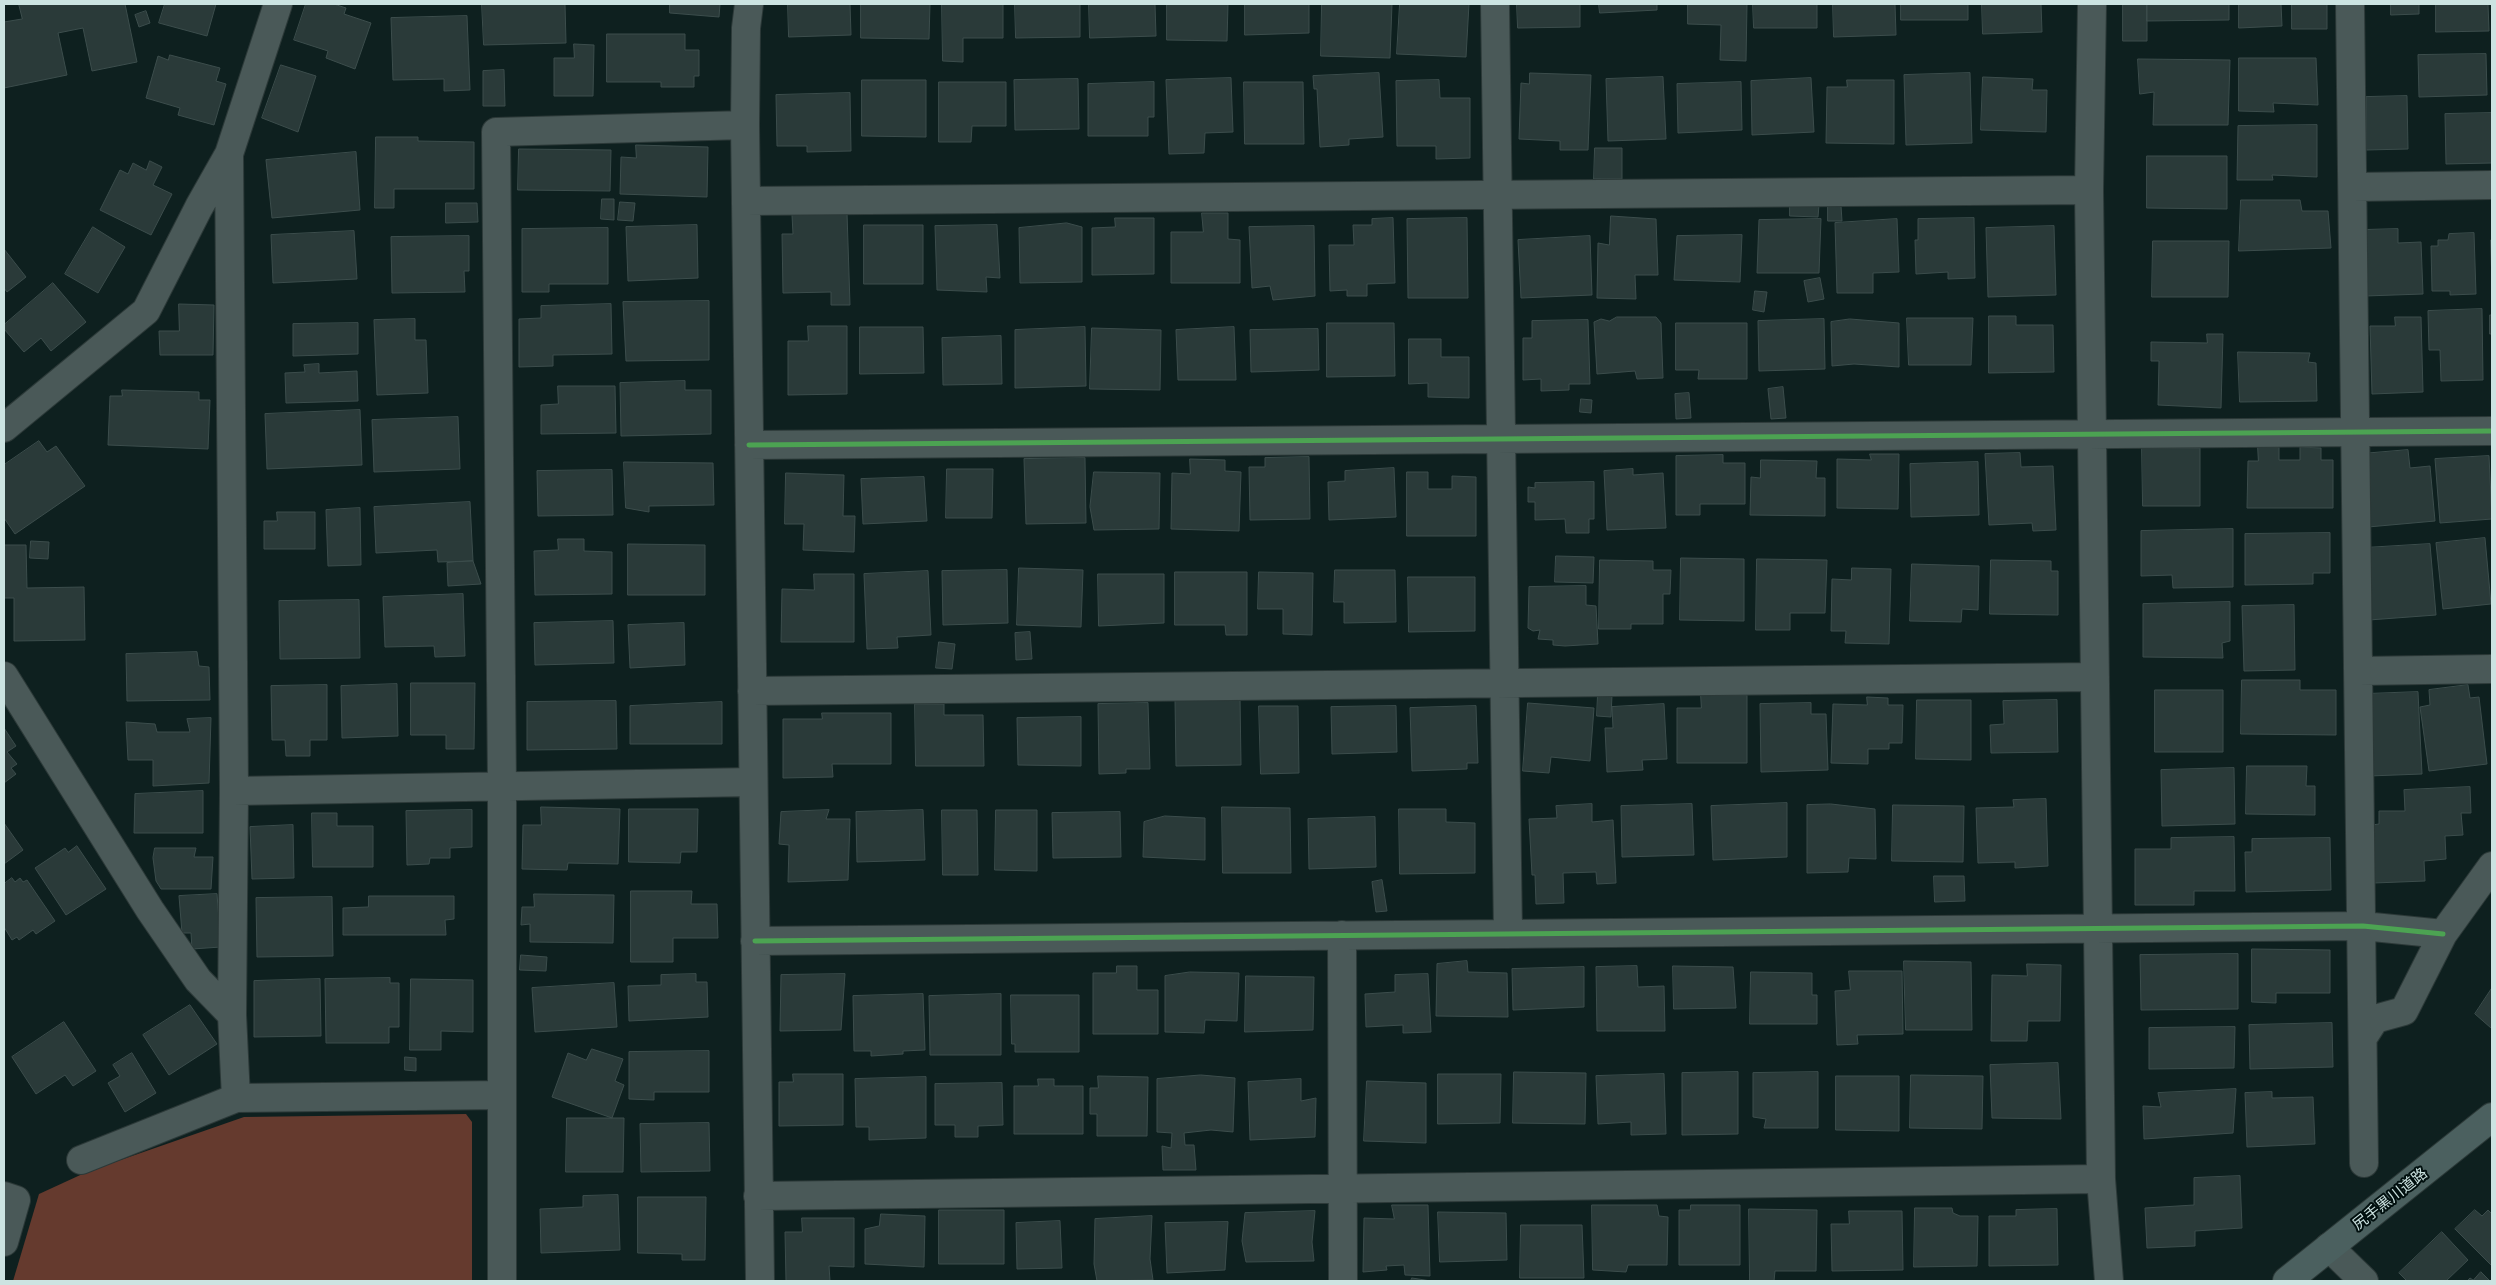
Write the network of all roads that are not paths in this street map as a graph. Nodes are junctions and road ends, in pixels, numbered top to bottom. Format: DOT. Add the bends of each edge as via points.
graph roads {
  1 [pos="278,4"];
  2 [pos="749,4"];
  3 [pos="1496,4"];
  4 [pos="2092,4"];
  5 [pos="2350,4"];
  6 [pos="745,126"];
  7 [pos="229,154"];
  8 [pos="2492,185"];
  9 [pos="2353,187"];
  10 [pos="2089,190"];
  11 [pos="1498,195"];
  12 [pos="746,201"];
  13 [pos="4,428"];
  14 [pos="2492,430"];
  15 [pos="2356,432"];
  16 [pos="2092,434"];
  17 [pos="1501,439"];
  18 [pos="749,445"];
  19 [pos="2492,669"];
  20 [pos="2359,671"];
  21 [pos="4,676"];
  22 [pos="2095,677"];
  23 [pos="1505,683"];
  24 [pos="752,691"];
  25 [pos="753,782"];
  26 [pos="502,787"];
  27 [pos="234,791"];
  28 [pos="2492,866"];
  29 [pos="2363,926"];
  30 [pos="2098,929"];
  31 [pos="1508,934"];
  32 [pos="2443,934"];
  33 [pos="1342,936"];
  34 [pos="755,941"];
  35 [pos="232,1015"];
  36 [pos="2364,1036"];
  37 [pos="502,1095"];
  38 [pos="236,1098"];
  39 [pos="2492,1117"];
  40 [pos="81,1160"];
  41 [pos="2364,1163"];
  42 [pos="2101,1179"];
  43 [pos="1342,1188"];
  44 [pos="4,1196"];
  45 [pos="758,1196"];
  46 [pos="4,1242"];
  47 [pos="2329,1247"];
  48 [pos="502,1281"];
  49 [pos="760,1281"];
  50 [pos="1343,1281"];
  51 [pos="2110,1281"];
  52 [pos="2287,1281"];
  53 [pos="2364,1281"];
  1 -- 7 [label="street"];
  2 -- 6 [label="street"];
  3 -- 11 [label="street"];
  4 -- 10 [label="street"];
  5 -- 9 [label="street"];
  6 -- 12 [label="street"];
  6 -- 26 [label="street" via="496,132"];
  7 -- 13 [label="street" via="146,311"];
  7 -- 27 [label="street"];
  8 -- 9 [label="street"];
  9 -- 15 [label="street"];
  10 -- 11 [label="street"];
  10 -- 16 [label="street"];
  11 -- 12 [label="street"];
  11 -- 17 [label="street"];
  12 -- 18 [label="street"];
  14 -- 15 [label="street"];
  15 -- 16 [label="street"];
  15 -- 20 [label="street"];
  16 -- 17 [label="street"];
  16 -- 22 [label="street"];
  17 -- 18 [label="street"];
  17 -- 23 [label="street"];
  18 -- 24 [label="street"];
  19 -- 20 [label="street"];
  20 -- 29 [label="street"];
  21 -- 35 [label="street" via="150,910 198,980"];
  22 -- 23 [label="street"];
  22 -- 30 [label="street"];
  23 -- 24 [label="street"];
  23 -- 31 [label="street"];
  24 -- 25 [label="street"];
  25 -- 26 [label="street"];
  25 -- 34 [label="street"];
  26 -- 27 [label="street"];
  26 -- 37 [label="street"];
  27 -- 35 [label="street"];
  28 -- 32 [label="street"];
  29 -- 30 [label="street"];
  29 -- 32 [label="street"];
  29 -- 36 [label="street"];
  30 -- 31 [label="street"];
  30 -- 42 [label="street"];
  31 -- 33 [label="street"];
  32 -- 36 [label="street" via="2404,1012 2375,1019"];
  33 -- 34 [label="street"];
  33 -- 43 [label="street"];
  34 -- 45 [label="street"];
  35 -- 38 [label="street"];
  36 -- 41 [label="street"];
  37 -- 38 [label="street"];
  37 -- 48 [label="street"];
  38 -- 40 [label="street"];
  39 -- 47 [label="main road, 尻手黒川道路"];
  42 -- 43 [label="street"];
  42 -- 51 [label="street"];
  43 -- 45 [label="street"];
  43 -- 50 [label="street"];
  44 -- 46 [label="street" via="16,1200"];
  45 -- 49 [label="street"];
  47 -- 52 [label="main road, 尻手黒川道路"];
  47 -- 53 [label="street"];
}
